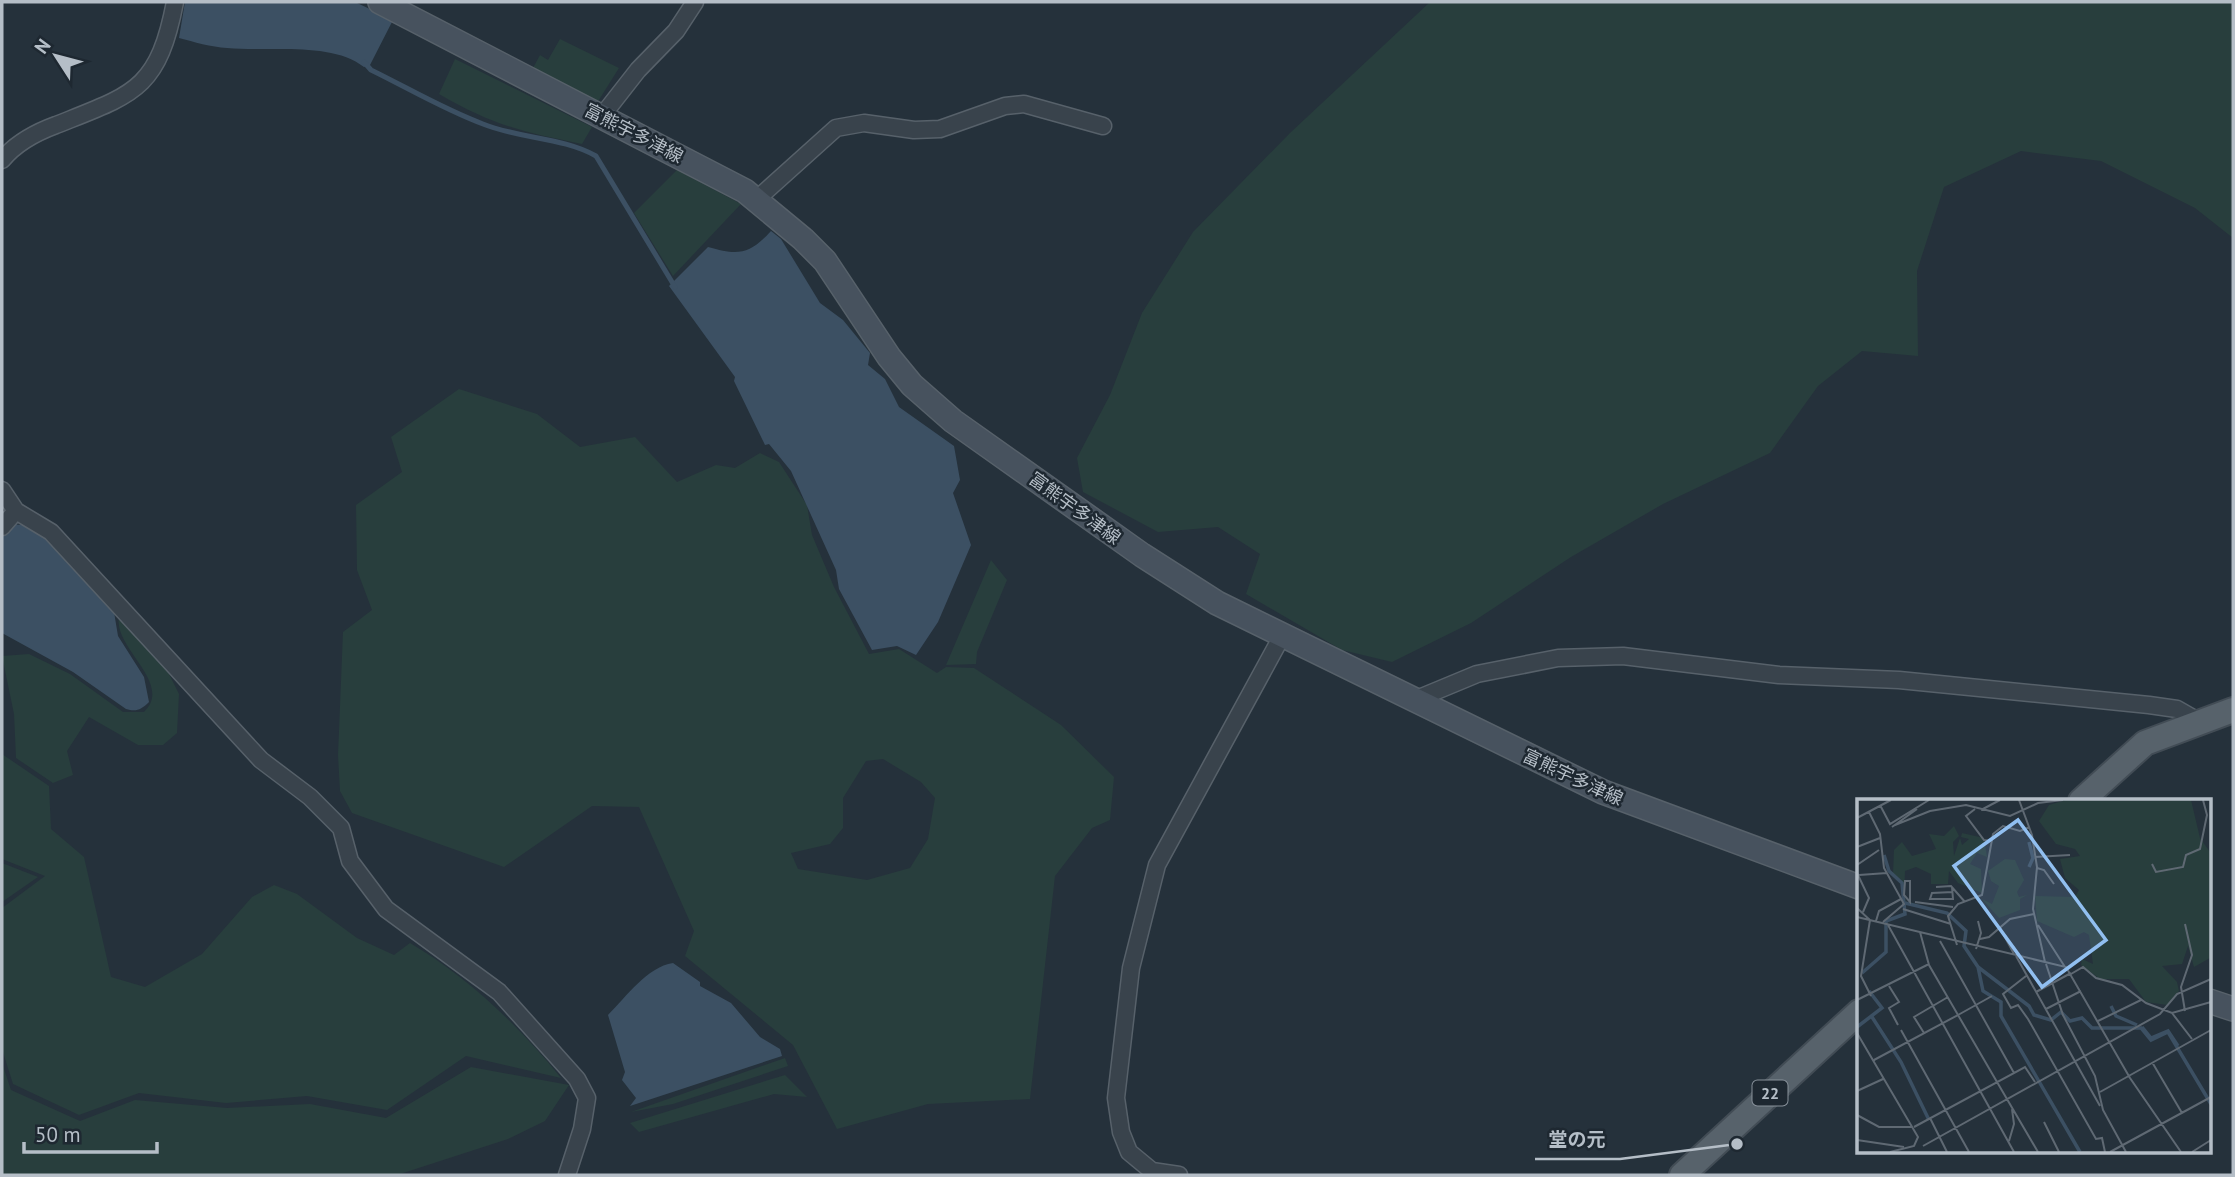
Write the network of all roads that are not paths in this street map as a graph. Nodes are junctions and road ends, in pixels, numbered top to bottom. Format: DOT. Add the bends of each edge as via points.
graph roads {
  1 [pos="175,2"];
  2 [pos="380,2"];
  3 [pos="695,2"];
  4 [pos="602,116"];
  5 [pos="1103,126"];
  6 [pos="2,160"];
  7 [pos="757,199"];
  8 [pos="2,490"];
  9 [pos="16,511"];
  10 [pos="2,527"];
  11 [pos="1282,636"];
  12 [pos="1412,701"];
  13 [pos="2233,710"];
  14 [pos="2198,721"];
  15 [pos="2083,799"];
  16 [pos="1857,886"];
  17 [pos="2210,1001"];
  18 [pos="2233,1009"];
  19 [pos="1857,1014"];
  20 [pos="1152,1173"];
  21 [pos="567,1175"];
  22 [pos="1180,1175"];
  23 [pos="1682,1175"];
  1 -- 6 [label="street" via="164,49 140,87 121,100 44,130"];
  2 -- 4 [label="main road, 富熊宇多津線"];
  3 -- 4 [label="street" via="676,31"];
  4 -- 7 [label="main road, 富熊宇多津線"];
  5 -- 7 [label="street" via="1024,104 1005,106 940,129 864,123 836,128"];
  7 -- 11 [label="main road, 富熊宇多津線" via="825,261 890,358 912,385 953,421 1142,555 1217,603"];
  8 -- 9 [label="street"];
  9 -- 10 [label="street"];
  9 -- 21 [label="street" via="51,532 261,760 310,797 341,828 350,861 386,909 499,992 577,1079 587,1098"];
  11 -- 12 [label="main road, 富熊宇多津線"];
  11 -- 20 [label="street" via="1166,846 1139,929 1116,1098 1129,1152"];
  12 -- 14 [label="street" via="1477,674 1558,658 1623,656 1779,675 1899,680 2149,705 2177,709"];
  12 -- 16 [label="main road, 富熊宇多津線" via="1602,792"];
  13 -- 14 [label="main road"];
  14 -- 15 [label="main road" via="2145,743"];
  17 -- 18 [label="main road"];
  19 -- 23 [label="main road, 22"];
  20 -- 22 [label="street"];
}
